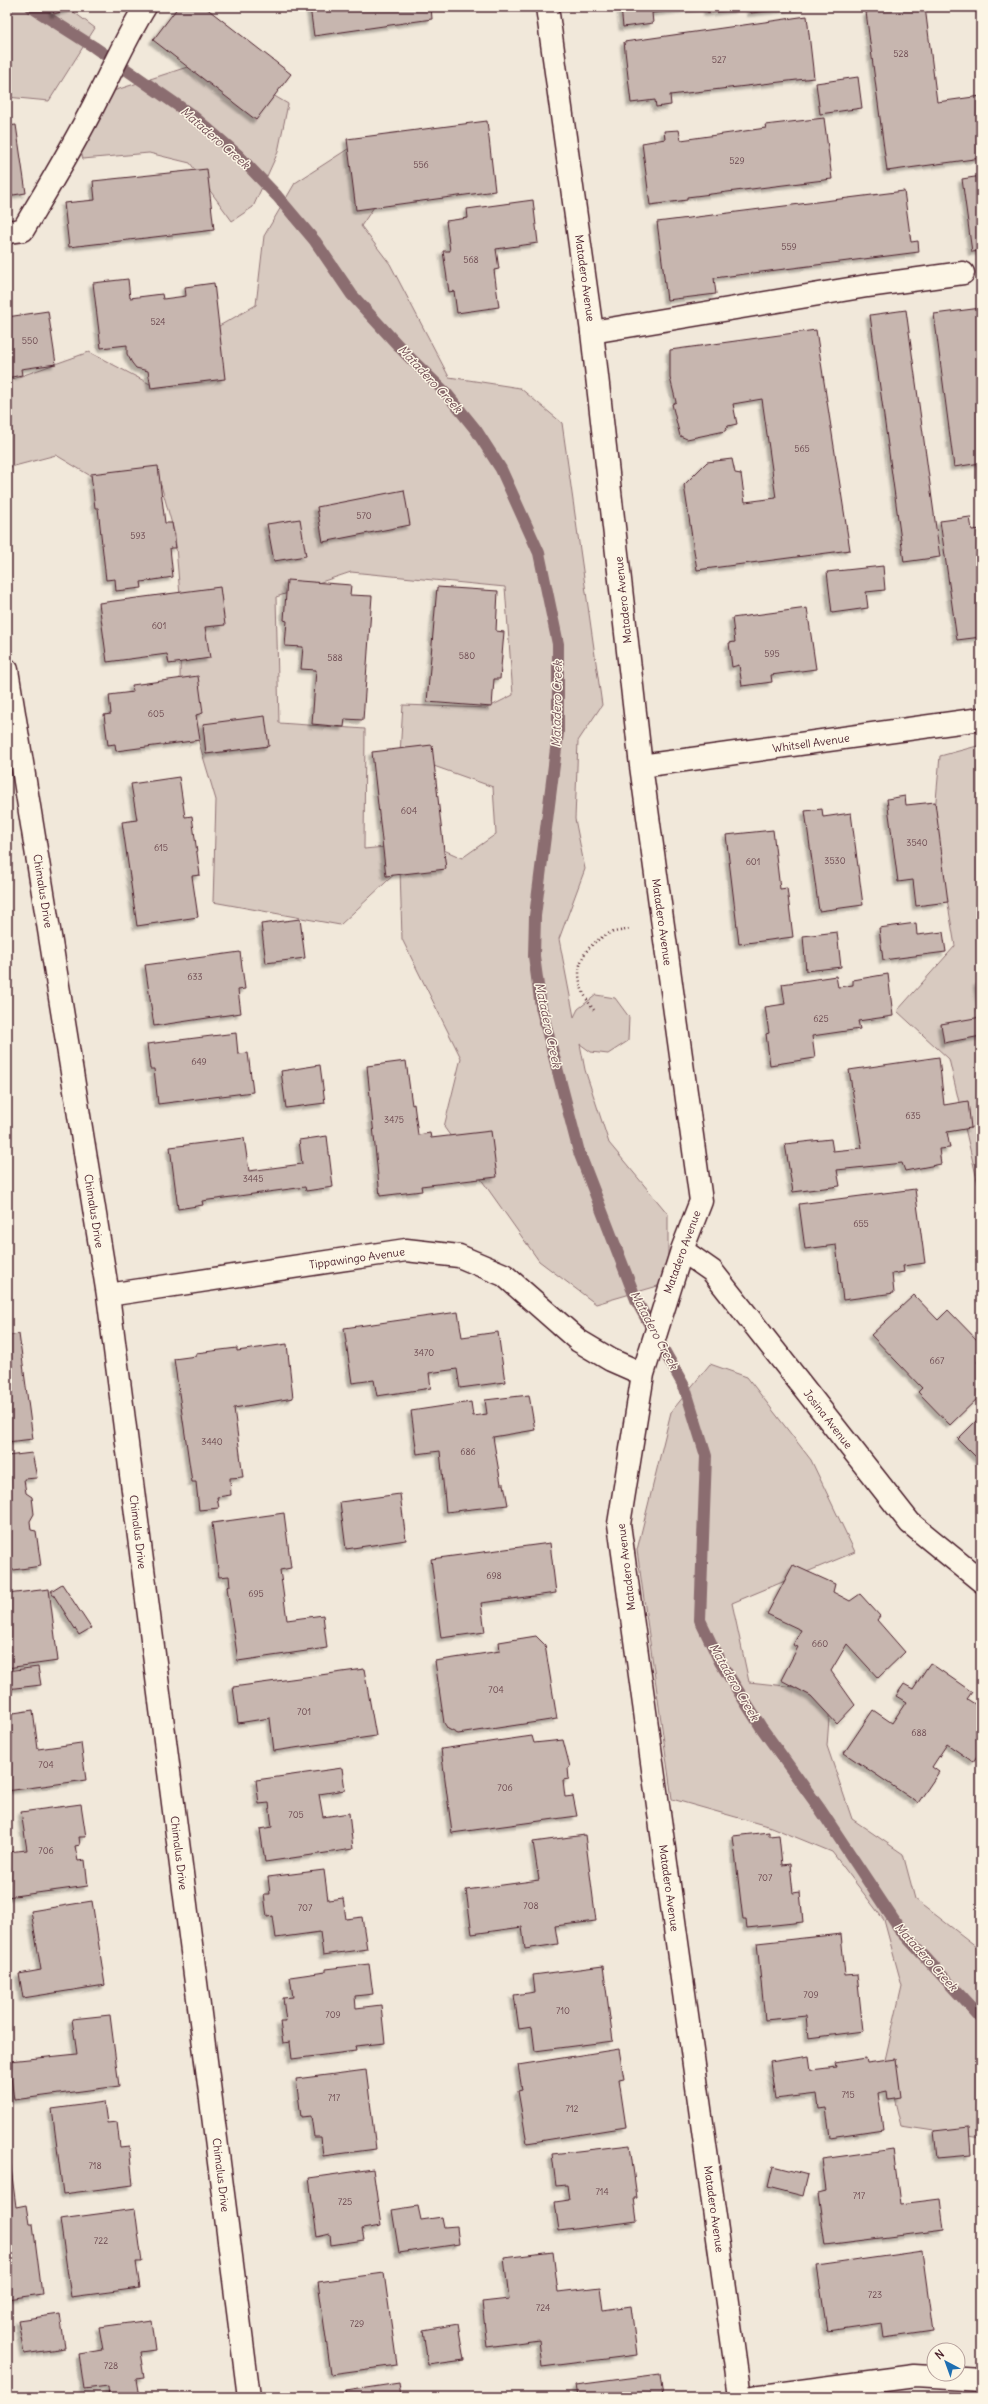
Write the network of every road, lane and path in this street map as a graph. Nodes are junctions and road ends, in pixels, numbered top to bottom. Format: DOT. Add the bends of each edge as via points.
graph roads {
  1 [pos="145,7"];
  2 [pos="547,7"];
  3 [pos="7,232"];
  4 [pos="963,273"];
  5 [pos="592,332"];
  6 [pos="7,670"];
  7 [pos="981,719"];
  8 [pos="641,766"];
  9 [pos="663,923"];
  10 [pos="594,1010"];
  11 [pos="682,1250"];
  12 [pos="108,1295"];
  13 [pos="645,1366"];
  14 [pos="981,1581"];
  15 [pos="981,2380"];
  16 [pos="249,2397"];
  17 [pos="740,2397"];
  18 [pos="753,2397"];
  1 -- 3 [label="street" via="126,37 98,97 51,185 23,230"];
  2 -- 5 [label="street, Matadero Avenue"];
  4 -- 5 [label="street" via="867,286"];
  5 -- 8 [label="street, Matadero Avenue"];
  6 -- 12 [label="street, Chimalus Drive"];
  7 -- 8 [label="street, Whitsell Avenue"];
  8 -- 9 [label="street, Matadero Avenue"];
  9 -- 10 [label="path" via="607,934 587,949 579,968 581,988 583,996"];
  9 -- 11 [label="street, Matadero Avenue" via="701,1201"];
  11 -- 13 [label="street, Matadero Avenue"];
  11 -- 14 [label="street, Josina Avenue" via="712,1271 910,1523"];
  12 -- 13 [label="street, Tippawingo Avenue" via="406,1250 459,1256 504,1275 579,1341 611,1360"];
  12 -- 16 [label="street, Chimalus Drive"];
  13 -- 17 [label="street, Matadero Avenue" via="619,1524"];
  15 -- 18 [label="street" via="914,2376"];
}
